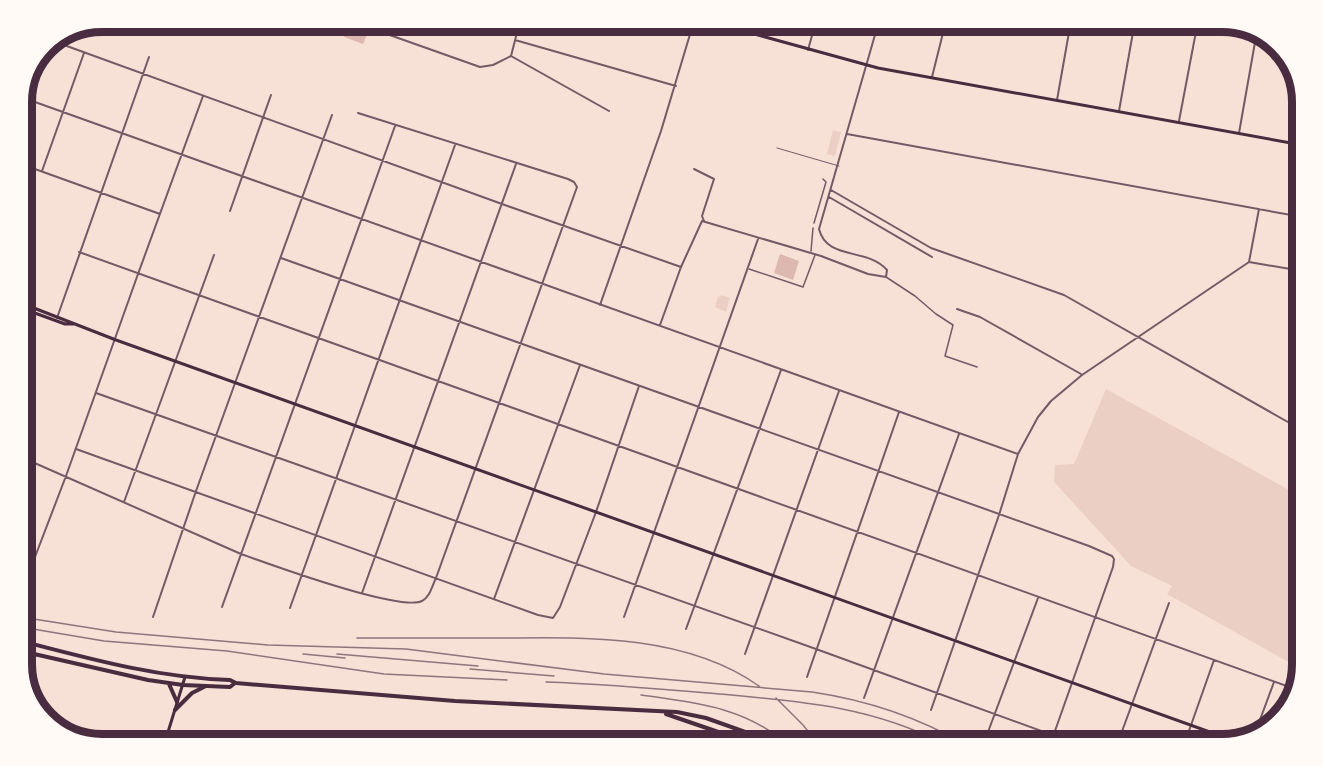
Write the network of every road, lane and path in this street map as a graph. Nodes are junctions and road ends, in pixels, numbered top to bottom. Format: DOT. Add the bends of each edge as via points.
graph roads {
  1 [pos="225,32"];
  2 [pos="517,32"];
  3 [pos="691,32"];
  4 [pos="745,32"];
  5 [pos="756,32"];
  6 [pos="813,32"];
  7 [pos="876,32"];
  8 [pos="943,32"];
  9 [pos="1069,32"];
  10 [pos="1133,32"];
  11 [pos="1195,32"];
  12 [pos="384,33"];
  13 [pos="233,35"];
  14 [pos="755,35"];
  15 [pos="515,40"];
  16 [pos="1255,41"];
  17 [pos="62,44"];
  18 [pos="808,50"];
  19 [pos="84,52"];
  20 [pos="511,56"];
  21 [pos="148,57"];
  22 [pos="867,65"];
  23 [pos="142,75"];
  24 [pos="932,78"];
  25 [pos="676,86"];
  26 [pos="271,95"];
  27 [pos="203,96"];
  28 [pos="1057,100"];
  29 [pos="32,101"];
  30 [pos="63,111"];
  31 [pos="609,111"];
  32 [pos="1119,111"];
  33 [pos="358,113"];
  34 [pos="332,115"];
  35 [pos="263,117"];
  36 [pos="1179,123"];
  37 [pos="395,126"];
  38 [pos="122,133"];
  39 [pos="847,134"];
  40 [pos="1239,134"];
  41 [pos="323,139"];
  42 [pos="1291,143"];
  43 [pos="455,145"];
  44 [pos="777,148"];
  45 [pos="183,154"];
  46 [pos="383,160"];
  47 [pos="516,164"];
  48 [pos="839,166"];
  49 [pos="32,168"];
  50 [pos="694,169"];
  51 [pos="42,171"];
  52 [pos="242,176"];
  53 [pos="823,179"];
  54 [pos="442,182"];
  55 [pos="831,190"];
  56 [pos="101,193"];
  57 [pos="302,197"];
  58 [pos="829,197"];
  59 [pos="501,204"];
  60 [pos="1259,209"];
  61 [pos="230,211"];
  62 [pos="160,214"];
  63 [pos="1291,215"];
  64 [pos="362,219"];
  65 [pos="704,221"];
  66 [pos="814,224"];
  67 [pos="563,225"];
  68 [pos="813,228"];
  69 [pos="758,239"];
  70 [pos="422,240"];
  71 [pos="622,246"];
  72 [pos="79,252"];
  73 [pos="813,254"];
  74 [pos="214,255"];
  75 [pos="932,257"];
  76 [pos="280,258"];
  77 [pos="481,262"];
  78 [pos="1249,262"];
  79 [pos="681,267"];
  80 [pos="748,269"];
  81 [pos="1291,269"];
  82 [pos="138,274"];
  83 [pos="886,277"];
  84 [pos="339,279"];
  85 [pos="542,284"];
  86 [pos="199,295"];
  87 [pos="400,301"];
  88 [pos="600,305"];
  89 [pos="32,307"];
  90 [pos="957,309"];
  91 [pos="32,312"];
  92 [pos="58,316"];
  93 [pos="259,317"];
  94 [pos="56,321"];
  95 [pos="459,322"];
  96 [pos="75,325"];
  97 [pos="660,325"];
  98 [pos="1137,337"];
  99 [pos="318,338"];
  100 [pos="116,340"];
  101 [pos="520,344"];
  102 [pos="721,348"];
  103 [pos="379,360"];
  104 [pos="175,361"];
  105 [pos="580,365"];
  106 [pos="976,367"];
  107 [pos="781,369"];
  108 [pos="1082,375"];
  109 [pos="438,381"];
  110 [pos="236,382"];
  111 [pos="639,386"];
  112 [pos="839,390"];
  113 [pos="96,393"];
  114 [pos="499,403"];
  115 [pos="296,404"];
  116 [pos="699,408"];
  117 [pos="899,412"];
  118 [pos="156,414"];
  119 [pos="1292,424"];
  120 [pos="355,425"];
  121 [pos="558,425"];
  122 [pos="760,429"];
  123 [pos="217,434"];
  124 [pos="959,434"];
  125 [pos="414,447"];
  126 [pos="618,447"];
  127 [pos="76,448"];
  128 [pos="818,450"];
  129 [pos="1018,454"];
  130 [pos="276,456"];
  131 [pos="32,462"];
  132 [pos="475,468"];
  133 [pos="678,468"];
  134 [pos="136,471"];
  135 [pos="877,472"];
  136 [pos="66,476"];
  137 [pos="335,478"];
  138 [pos="737,488"];
  139 [pos="534,490"];
  140 [pos="196,491"];
  141 [pos="938,494"];
  142 [pos="395,499"];
  143 [pos="124,502"];
  144 [pos="797,510"];
  145 [pos="596,512"];
  146 [pos="255,514"];
  147 [pos="999,515"];
  148 [pos="456,521"];
  149 [pos="184,528"];
  150 [pos="856,532"];
  151 [pos="655,534"];
  152 [pos="315,535"];
  153 [pos="515,542"];
  154 [pos="916,552"];
  155 [pos="242,554"];
  156 [pos="714,554"];
  157 [pos="374,557"];
  158 [pos="576,564"];
  159 [pos="32,565"];
  160 [pos="302,575"];
  161 [pos="773,575"];
  162 [pos="976,576"];
  163 [pos="436,578"];
  164 [pos="635,584"];
  165 [pos="362,594"];
  166 [pos="834,598"];
  167 [pos="1038,598"];
  168 [pos="494,599"];
  169 [pos="1169,603"];
  170 [pos="695,606"];
  171 [pos="222,607"];
  172 [pos="290,608"];
  173 [pos="153,617"];
  174 [pos="624,617"];
  175 [pos="893,618"];
  176 [pos="1095,618"];
  177 [pos="754,627"];
  178 [pos="686,629"];
  179 [pos="1156,639"];
  180 [pos="954,641"];
  181 [pos="32,644"];
  182 [pos="816,649"];
  183 [pos="32,653"];
  184 [pos="745,654"];
  185 [pos="1215,660"];
  186 [pos="1013,662"];
  187 [pos="874,670"];
  188 [pos="185,677"];
  189 [pos="807,677"];
  190 [pos="1274,682"];
  191 [pos="236,683"];
  192 [pos="1072,683"];
  193 [pos="169,684"];
  194 [pos="183,685"];
  195 [pos="208,686"];
  196 [pos="1288,686"];
  197 [pos="937,693"];
  198 [pos="864,698"];
  199 [pos="177,702"];
  200 [pos="1132,705"];
  201 [pos="175,710"];
  202 [pos="931,710"];
  203 [pos="660,712"];
  204 [pos="995,713"];
  205 [pos="1259,723"];
  206 [pos="1192,725"];
  207 [pos="167,734"];
  208 [pos="724,734"];
  209 [pos="751,734"];
  210 [pos="987,734"];
  211 [pos="1050,734"];
  212 [pos="1053,734"];
  213 [pos="1121,734"];
  214 [pos="1188,734"];
  215 [pos="1216,734"];
  1 -- 13 [label="street"];
  2 -- 15 [label="street"];
  3 -- 25 [label="street"];
  4 -- 14 [label="main road"];
  5 -- 14 [label="street"];
  6 -- 18 [label="street"];
  7 -- 22 [label="street"];
  8 -- 24 [label="street"];
  9 -- 28 [label="street"];
  10 -- 32 [label="street"];
  11 -- 36 [label="street"];
  12 -- 20 [label="street" via="480,67"];
  14 -- 18 [label="main road"];
  15 -- 20 [label="street"];
  15 -- 25 [label="street"];
  16 -- 40 [label="street"];
  17 -- 19 [label="street"];
  18 -- 22 [label="main road"];
  19 -- 23 [label="street"];
  19 -- 30 [label="street"];
  20 -- 31 [label="street"];
  21 -- 23 [label="street"];
  22 -- 24 [label="main road"];
  22 -- 39 [label="street"];
  23 -- 27 [label="street"];
  23 -- 38 [label="street"];
  24 -- 28 [label="main road"];
  25 -- 71 [label="street"];
  26 -- 35 [label="street"];
  27 -- 35 [label="street"];
  27 -- 45 [label="street"];
  28 -- 32 [label="main road"];
  29 -- 30 [label="street"];
  30 -- 38 [label="street"];
  30 -- 51 [label="street"];
  32 -- 36 [label="main road"];
  33 -- 37 [label="street"];
  34 -- 41 [label="street"];
  35 -- 41 [label="street"];
  35 -- 52 [label="street"];
  36 -- 40 [label="main road"];
  37 -- 43 [label="street"];
  37 -- 46 [label="street"];
  38 -- 45 [label="street"];
  38 -- 56 [label="street"];
  39 -- 48 [label="street"];
  39 -- 60 [label="street"];
  40 -- 42 [label="main road"];
  41 -- 46 [label="street"];
  41 -- 57 [label="street"];
  43 -- 47 [label="street"];
  43 -- 54 [label="street"];
  44 -- 48 [label="lane"];
  45 -- 52 [label="street"];
  45 -- 62 [label="street"];
  46 -- 54 [label="street"];
  46 -- 64 [label="street"];
  47 -- 59 [label="street"];
  47 -- 67 [label="street" via="574,182 577,187"];
  48 -- 55 [label="street"];
  49 -- 51 [label="street"];
  50 -- 65 [label="street" via="714,179 702,216"];
  51 -- 56 [label="street"];
  52 -- 57 [label="street"];
  52 -- 61 [label="street"];
  53 -- 66 [label="street" via="826,182"];
  54 -- 59 [label="street"];
  54 -- 70 [label="street"];
  55 -- 58 [label="street"];
  55 -- 98 [label="street" via="931,248 1057,291"];
  56 -- 62 [label="street"];
  56 -- 72 [label="street"];
  57 -- 64 [label="street"];
  57 -- 76 [label="street"];
  58 -- 75 [label="street"];
  58 -- 83 [label="street" via="820,225 828,244 842,252 873,258 887,270"];
  59 -- 67 [label="street"];
  59 -- 77 [label="street"];
  60 -- 63 [label="street"];
  60 -- 78 [label="street"];
  62 -- 82 [label="street"];
  64 -- 70 [label="street"];
  64 -- 84 [label="street"];
  65 -- 69 [label="street"];
  65 -- 79 [label="street" via="700,222"];
  67 -- 71 [label="street"];
  67 -- 85 [label="street"];
  68 -- 73 [label="street"];
  69 -- 73 [label="street"];
  69 -- 80 [label="street"];
  70 -- 77 [label="street"];
  70 -- 87 [label="street"];
  71 -- 79 [label="street"];
  71 -- 88 [label="street"];
  72 -- 82 [label="street"];
  72 -- 92 [label="street"];
  73 -- 80 [label="street" via="803,287"];
  73 -- 83 [label="street"];
  74 -- 86 [label="street"];
  76 -- 84 [label="street"];
  76 -- 93 [label="street"];
  77 -- 85 [label="street"];
  77 -- 95 [label="street"];
  78 -- 81 [label="street"];
  78 -- 98 [label="street"];
  79 -- 97 [label="street"];
  80 -- 102 [label="street"];
  82 -- 86 [label="street"];
  82 -- 100 [label="street"];
  83 -- 106 [label="street" via="953,325 945,356"];
  84 -- 87 [label="street"];
  84 -- 99 [label="street"];
  85 -- 88 [label="street"];
  85 -- 101 [label="street"];
  86 -- 93 [label="street"];
  86 -- 104 [label="street"];
  87 -- 95 [label="street"];
  87 -- 103 [label="street"];
  88 -- 97 [label="street"];
  89 -- 92 [label="main road"];
  90 -- 108 [label="street" via="980,317"];
  91 -- 94 [label="main road"];
  92 -- 94 [label="street"];
  92 -- 96 [label="main road"];
  93 -- 99 [label="street"];
  93 -- 110 [label="street"];
  94 -- 96 [label="main road"];
  95 -- 101 [label="street"];
  95 -- 109 [label="street"];
  96 -- 100 [label="main road"];
  97 -- 102 [label="street"];
  98 -- 108 [label="street"];
  98 -- 119 [label="street"];
  99 -- 103 [label="street"];
  99 -- 115 [label="street"];
  100 -- 104 [label="main road"];
  100 -- 113 [label="street"];
  101 -- 105 [label="street"];
  101 -- 114 [label="street"];
  102 -- 107 [label="street"];
  102 -- 116 [label="street"];
  103 -- 109 [label="street"];
  103 -- 120 [label="street"];
  104 -- 110 [label="main road"];
  104 -- 118 [label="street"];
  105 -- 111 [label="street"];
  105 -- 121 [label="street"];
  107 -- 112 [label="street"];
  107 -- 122 [label="street"];
  108 -- 129 [label="street" via="1043,410"];
  109 -- 114 [label="street"];
  109 -- 125 [label="street"];
  110 -- 115 [label="main road"];
  110 -- 123 [label="street"];
  111 -- 116 [label="street"];
  111 -- 126 [label="street"];
  112 -- 117 [label="street"];
  112 -- 128 [label="street"];
  113 -- 118 [label="street"];
  113 -- 127 [label="street"];
  114 -- 121 [label="street"];
  114 -- 132 [label="street"];
  115 -- 120 [label="main road"];
  115 -- 130 [label="street"];
  116 -- 122 [label="street"];
  116 -- 133 [label="street"];
  117 -- 124 [label="street"];
  117 -- 135 [label="street"];
  118 -- 123 [label="street"];
  118 -- 134 [label="street"];
  120 -- 125 [label="main road"];
  120 -- 137 [label="street"];
  121 -- 126 [label="street"];
  121 -- 139 [label="street"];
  122 -- 128 [label="street"];
  122 -- 138 [label="street"];
  123 -- 130 [label="street"];
  123 -- 140 [label="street"];
  124 -- 129 [label="street"];
  124 -- 141 [label="street"];
  125 -- 132 [label="main road"];
  125 -- 142 [label="street"];
  126 -- 133 [label="street"];
  126 -- 145 [label="street"];
  127 -- 134 [label="street"];
  127 -- 136 [label="street"];
  128 -- 135 [label="street"];
  128 -- 144 [label="street"];
  129 -- 147 [label="street"];
  130 -- 137 [label="street"];
  130 -- 146 [label="street"];
  131 -- 136 [label="street"];
  132 -- 139 [label="main road"];
  132 -- 148 [label="street"];
  133 -- 138 [label="street"];
  133 -- 151 [label="street"];
  134 -- 140 [label="street"];
  134 -- 143 [label="street"];
  135 -- 141 [label="street"];
  135 -- 150 [label="street"];
  136 -- 143 [label="street"];
  136 -- 159 [label="street"];
  137 -- 142 [label="street"];
  137 -- 152 [label="street"];
  138 -- 144 [label="street"];
  138 -- 156 [label="street"];
  139 -- 145 [label="main road"];
  139 -- 153 [label="street"];
  140 -- 146 [label="street"];
  140 -- 149 [label="street"];
  141 -- 147 [label="street"];
  141 -- 154 [label="street"];
  142 -- 148 [label="street"];
  142 -- 157 [label="street"];
  143 -- 149 [label="street"];
  144 -- 150 [label="street"];
  144 -- 161 [label="street"];
  145 -- 151 [label="main road"];
  145 -- 158 [label="street"];
  146 -- 152 [label="street"];
  146 -- 155 [label="street"];
  147 -- 162 [label="street"];
  147 -- 176 [label="street" via="1089,546 1114,560"];
  148 -- 153 [label="street"];
  148 -- 163 [label="street"];
  149 -- 155 [label="street"];
  149 -- 173 [label="street"];
  150 -- 154 [label="street"];
  150 -- 166 [label="street"];
  151 -- 156 [label="main road"];
  151 -- 164 [label="street"];
  152 -- 157 [label="street"];
  152 -- 160 [label="street"];
  153 -- 158 [label="street"];
  153 -- 168 [label="street"];
  154 -- 162 [label="street"];
  154 -- 175 [label="street"];
  155 -- 160 [label="street"];
  155 -- 171 [label="street"];
  156 -- 161 [label="main road"];
  156 -- 170 [label="street"];
  157 -- 163 [label="street"];
  157 -- 165 [label="street"];
  158 -- 164 [label="street"];
  158 -- 168 [label="street" via="555,617"];
  160 -- 165 [label="street"];
  160 -- 172 [label="street"];
  161 -- 166 [label="main road"];
  161 -- 177 [label="street"];
  162 -- 167 [label="street"];
  162 -- 180 [label="street"];
  163 -- 165 [label="street" via="428,596 417,603"];
  163 -- 168 [label="street"];
  164 -- 170 [label="street"];
  164 -- 174 [label="street"];
  166 -- 175 [label="main road"];
  166 -- 182 [label="street"];
  167 -- 176 [label="street"];
  167 -- 186 [label="street"];
  169 -- 179 [label="street"];
  170 -- 177 [label="street"];
  170 -- 178 [label="street"];
  175 -- 180 [label="main road"];
  175 -- 187 [label="street"];
  176 -- 179 [label="street"];
  176 -- 192 [label="street"];
  177 -- 182 [label="street"];
  177 -- 184 [label="street"];
  179 -- 185 [label="street"];
  179 -- 200 [label="street"];
  180 -- 186 [label="main road"];
  180 -- 197 [label="street"];
  181 -- 188 [label="main road"];
  182 -- 187 [label="street"];
  182 -- 189 [label="street"];
  183 -- 193 [label="main road"];
  185 -- 190 [label="street"];
  185 -- 206 [label="street"];
  186 -- 192 [label="main road"];
  186 -- 204 [label="street"];
  187 -- 197 [label="street"];
  187 -- 198 [label="street"];
  188 -- 191 [label="main road"];
  188 -- 194 [label="main road"];
  190 -- 196 [label="street"];
  190 -- 205 [label="street"];
  191 -- 195 [label="main road" via="230,687"];
  191 -- 203 [label="main road" via="455,701"];
  192 -- 200 [label="main road"];
  192 -- 212 [label="street"];
  193 -- 194 [label="main road"];
  193 -- 199 [label="main road"];
  194 -- 195 [label="main road"];
  194 -- 199 [label="main road"];
  195 -- 201 [label="main road" via="192,693"];
  197 -- 202 [label="street"];
  197 -- 204 [label="street"];
  199 -- 201 [label="main road"];
  200 -- 206 [label="main road"];
  200 -- 213 [label="street"];
  201 -- 207 [label="main road"];
  203 -- 208 [label="main road"];
  203 -- 209 [label="main road" via="706,718"];
  204 -- 210 [label="street"];
  204 -- 211 [label="street"];
  206 -- 214 [label="street"];
  206 -- 215 [label="main road"];
}
